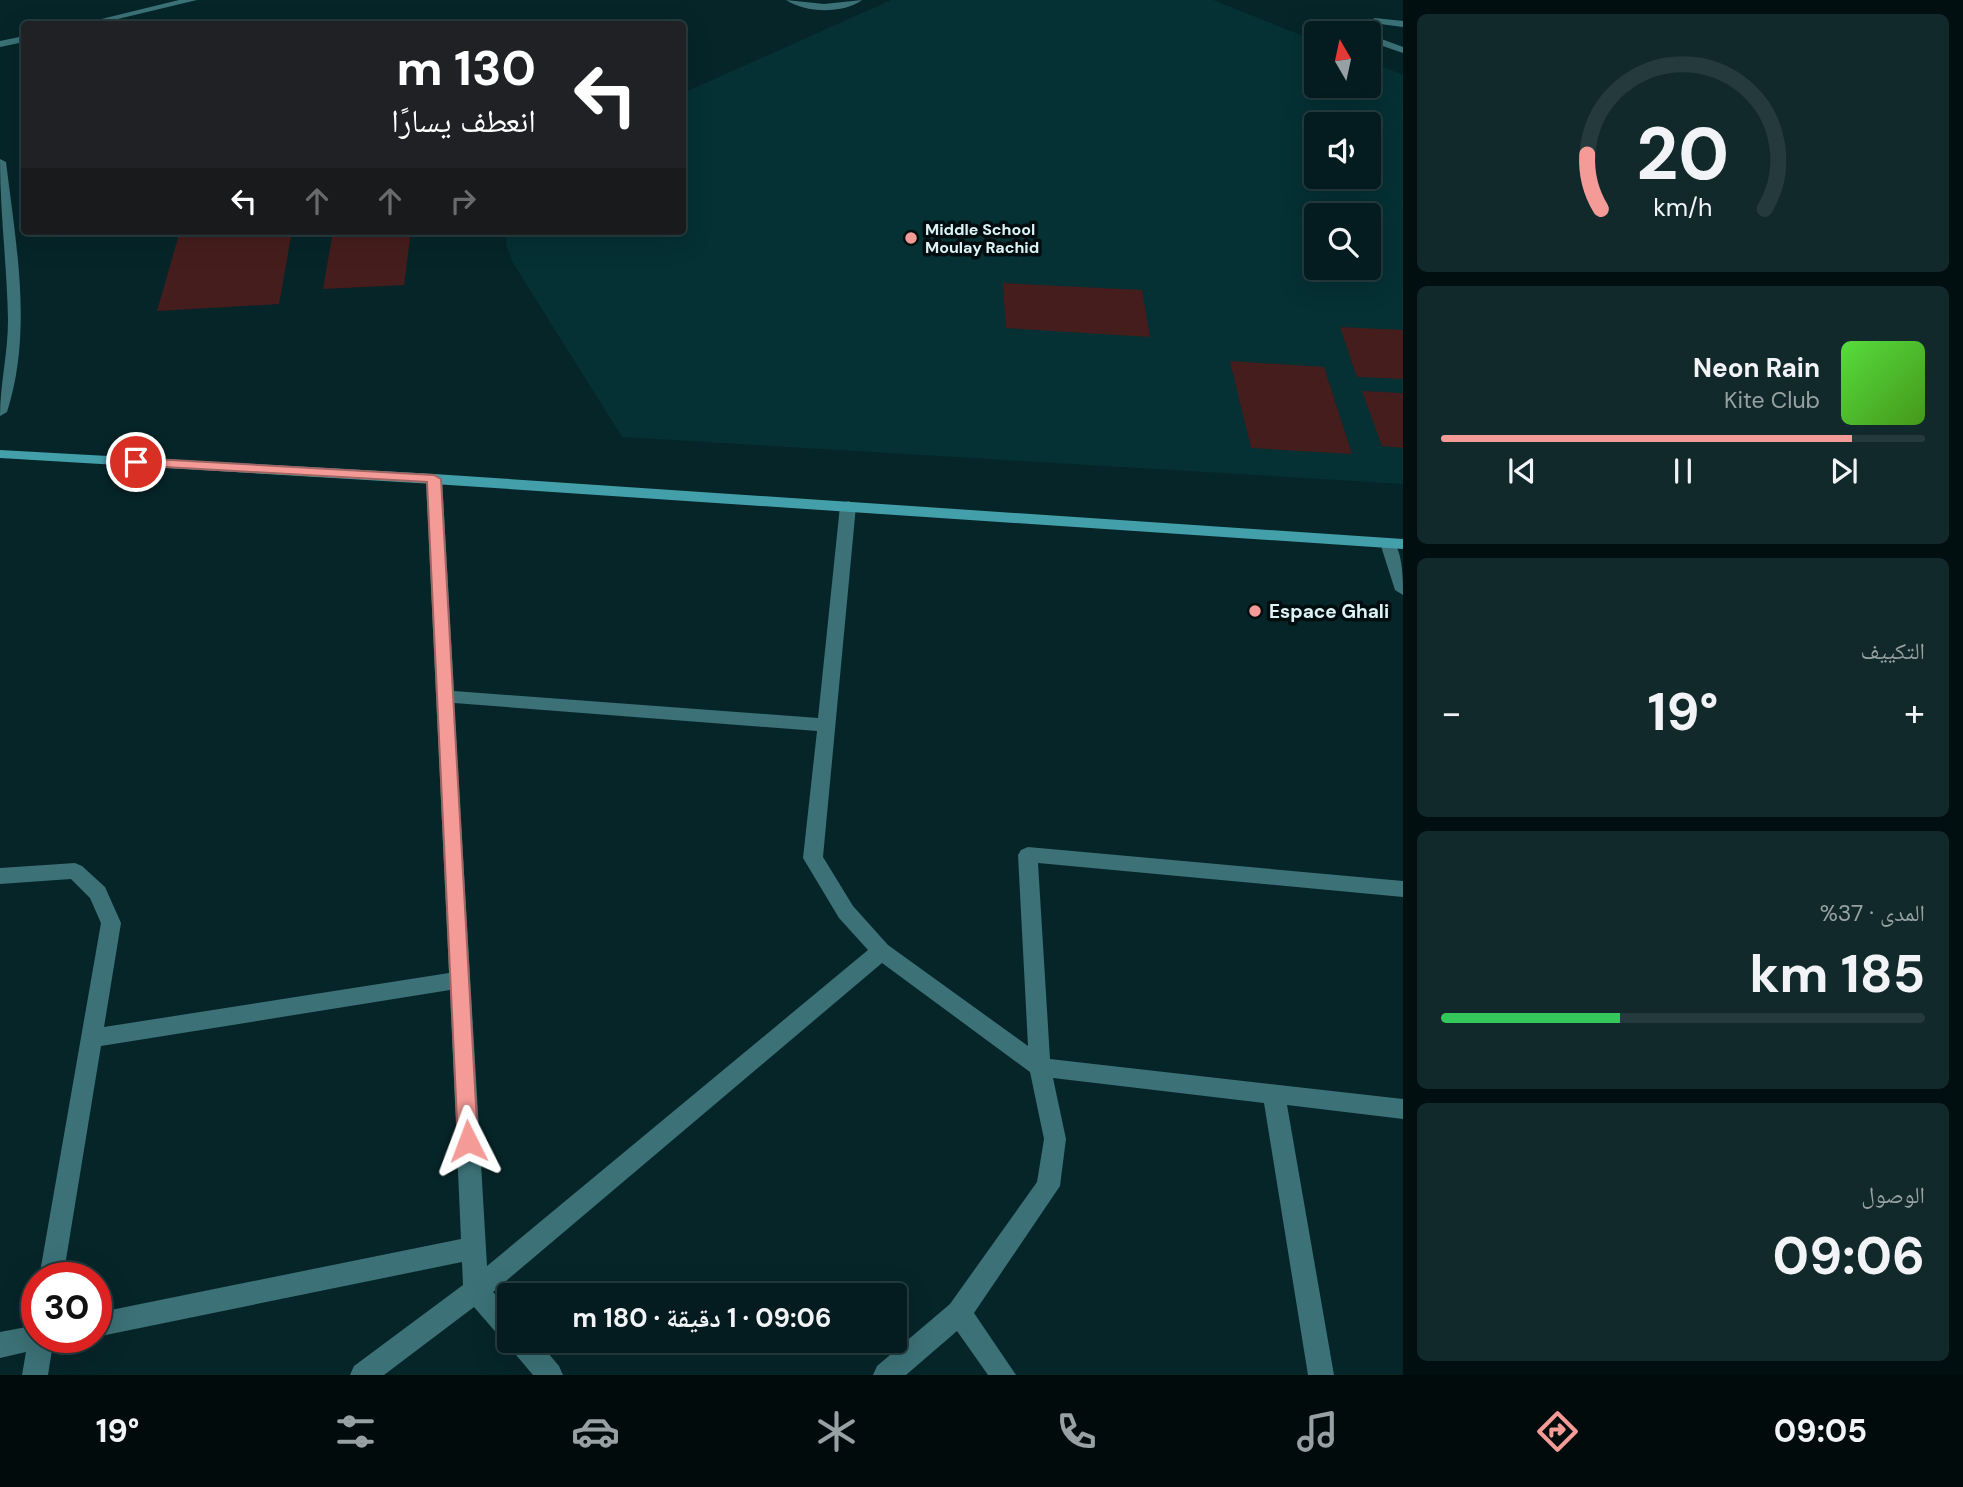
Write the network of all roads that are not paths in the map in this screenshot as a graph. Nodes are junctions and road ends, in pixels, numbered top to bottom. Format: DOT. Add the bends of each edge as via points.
graph roads {
  1 [pos="192,0"];
  2 [pos="791,0"];
  3 [pos="857,0"];
  4 [pos="99,21"];
  5 [pos="1381,22"];
  6 [pos="1403,24"];
  7 [pos="21,40"];
  8 [pos="1381,42"];
  9 [pos="0,44"];
  10 [pos="1403,50"];
  11 [pos="0,162"];
  12 [pos="0,412"];
  13 [pos="0,454"];
  14 [pos="434,479"];
  15 [pos="848,506"];
  16 [pos="1395,543"];
  17 [pos="1403,590"];
  18 [pos="444,696"];
  19 [pos="827,725"];
  20 [pos="0,877"];
  21 [pos="1403,889"];
  22 [pos="881,951"];
  23 [pos="459,980"];
  24 [pos="92,1038"];
  25 [pos="1040,1067"];
  26 [pos="1274,1096"];
  27 [pos="1403,1109"];
  28 [pos="474,1248"];
  29 [pos="54,1262"];
  30 [pos="476,1291"];
  31 [pos="958,1313"];
  32 [pos="497,1315"];
  33 [pos="112,1322"];
  34 [pos="21,1341"];
  35 [pos="0,1345"];
  36 [pos="38,1353"];
  37 [pos="531,1353"];
  38 [pos="35,1375"];
  39 [pos="363,1375"];
  40 [pos="550,1375"];
  41 [pos="886,1375"];
  42 [pos="1003,1375"];
  43 [pos="1321,1375"];
  1 -- 4 [label="street"];
  2 -- 3 [label="street" via="824,7"];
  5 -- 6 [label="street"];
  7 -- 9 [label="street"];
  8 -- 10 [label="street"];
  11 -- 12 [label="street" via="16,336"];
  13 -- 14 [label="main road"];
  14 -- 15 [label="main road"];
  14 -- 18 [label="street"];
  15 -- 16 [label="main road"];
  15 -- 19 [label="street"];
  16 -- 17 [label="street"];
  18 -- 19 [label="street"];
  18 -- 23 [label="street"];
  19 -- 22 [label="street" via="813,858 846,912"];
  20 -- 24 [label="street" via="75,871 98,892 111,923"];
  21 -- 25 [label="street" via="1028,855"];
  22 -- 25 [label="street"];
  22 -- 30 [label="street"];
  23 -- 24 [label="street"];
  23 -- 28 [label="street"];
  24 -- 29 [label="street"];
  25 -- 26 [label="street"];
  25 -- 31 [label="street" via="1055,1139 1048,1186"];
  26 -- 27 [label="street"];
  26 -- 43 [label="street"];
  28 -- 30 [label="street"];
  28 -- 33 [label="street"];
  30 -- 32 [label="street"];
  30 -- 39 [label="street"];
  31 -- 41 [label="street"];
  31 -- 42 [label="street"];
  34 -- 35 [label="street"];
  36 -- 38 [label="street"];
  37 -- 40 [label="street"];
}
